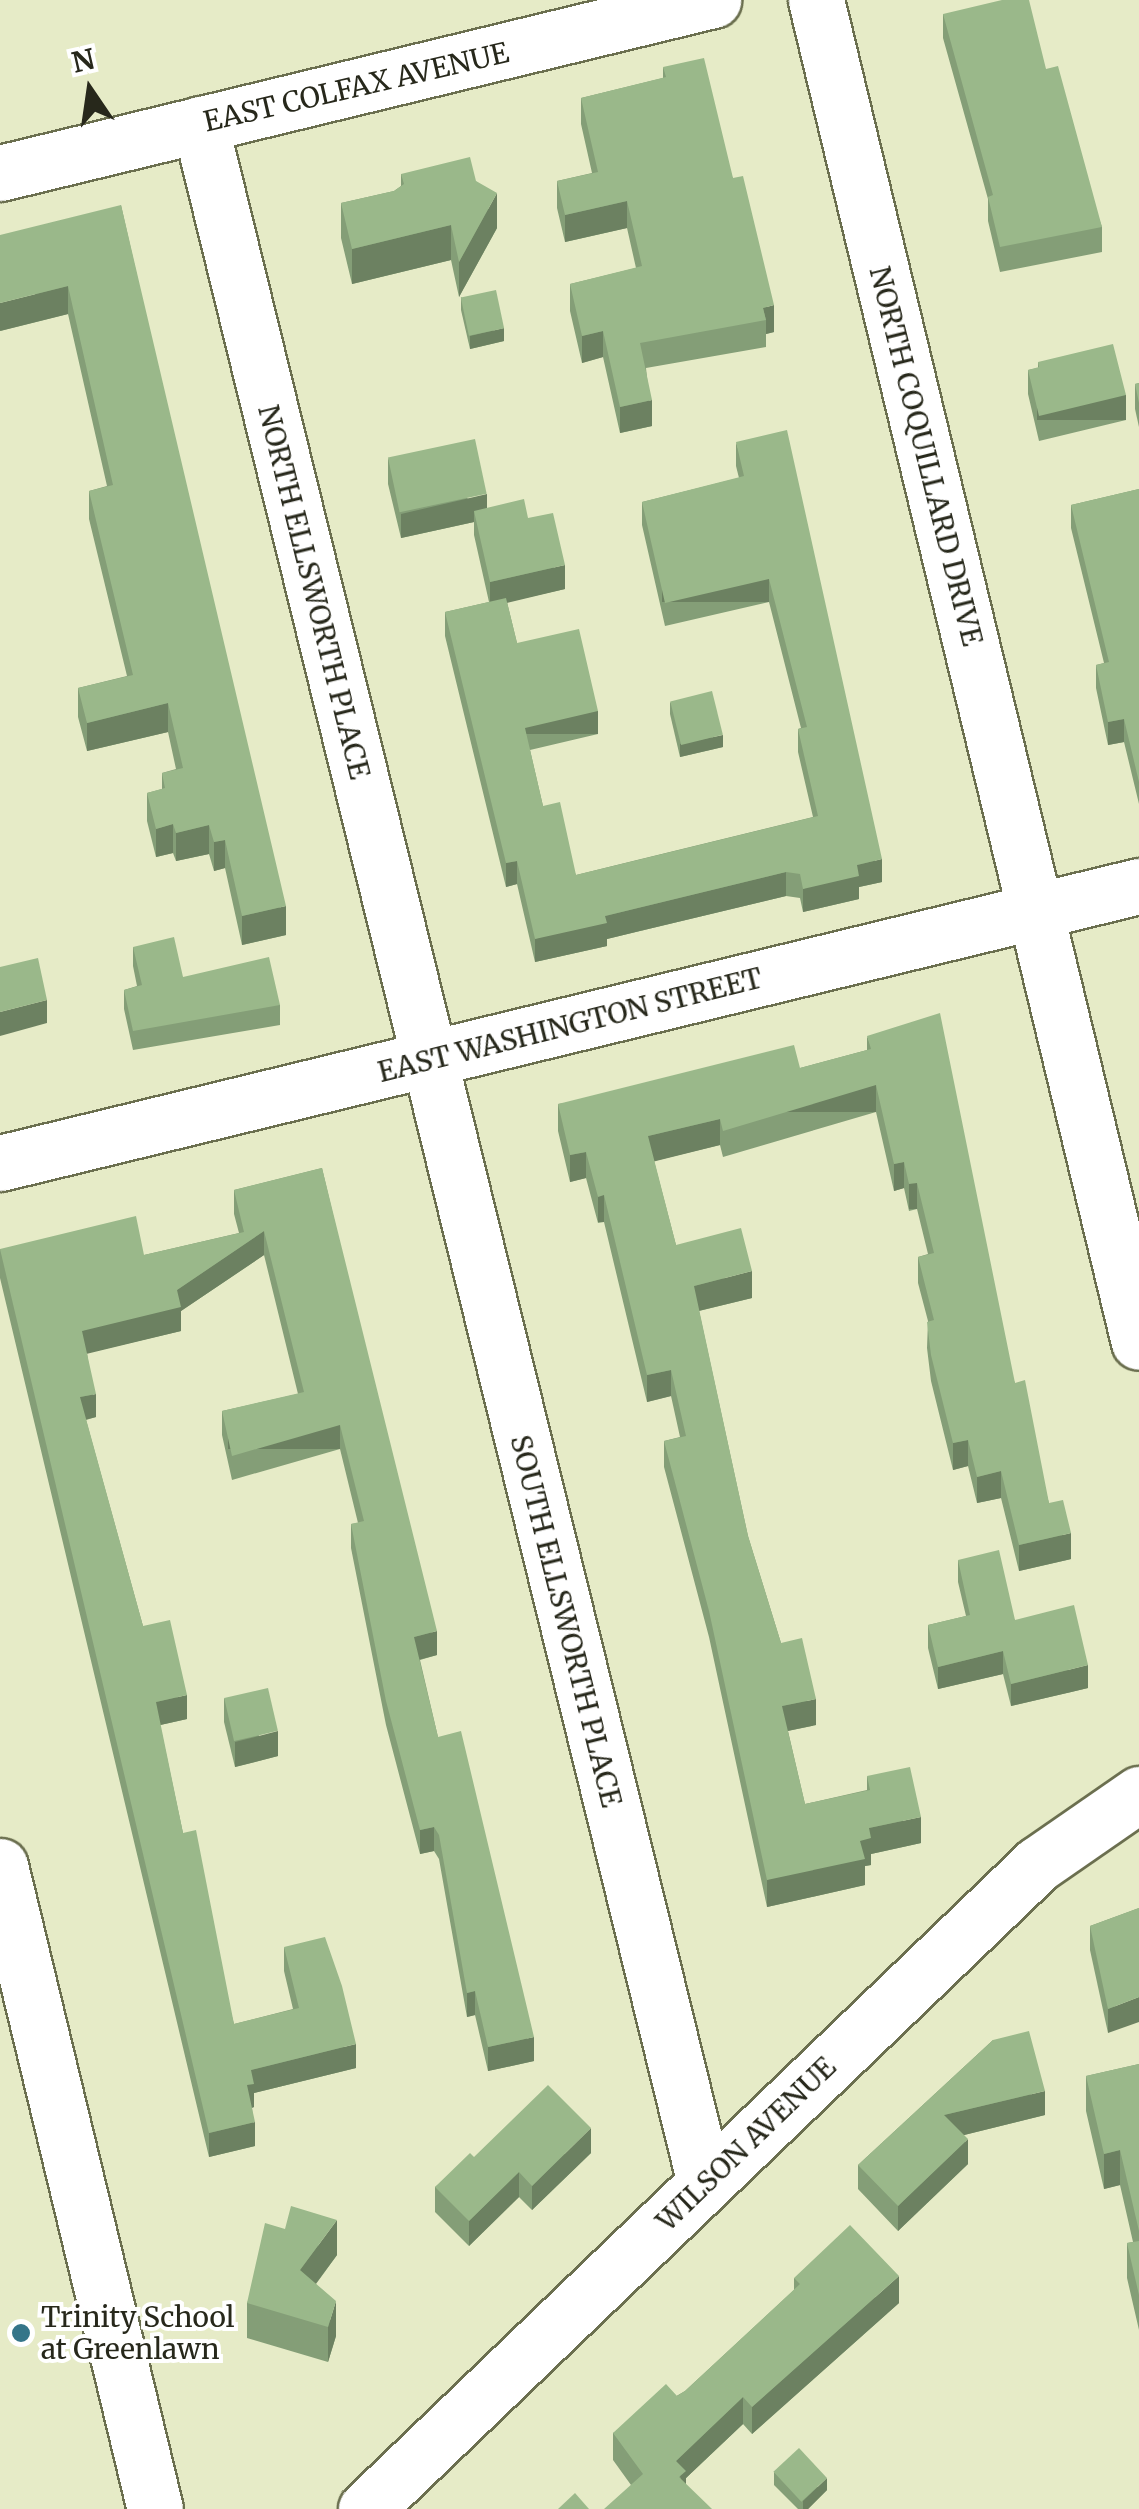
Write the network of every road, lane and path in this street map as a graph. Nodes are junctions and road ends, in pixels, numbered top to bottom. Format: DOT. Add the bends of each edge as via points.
graph roads {
  1 [pos="713,0"];
  2 [pos="816,0"];
  3 [pos="200,124"];
  4 [pos="0,174"];
  5 [pos="1139,886"];
  6 [pos="1036,912"];
  7 [pos="428,1059"];
  8 [pos="0,1163"];
  9 [pos="1139,1342"];
  10 [pos="1139,1794"];
  11 [pos="0,1866"];
  12 [pos="705,2182"];
  13 [pos="155,2509"];
  14 [pos="366,2509"];
  1 -- 3 [label="street, EAST COLFAX AVENUE"];
  2 -- 6 [label="street, NORTH COQUILLARD DRIVE"];
  3 -- 4 [label="street, EAST COLFAX AVENUE"];
  3 -- 7 [label="street, NORTH ELLSWORTH PLACE"];
  5 -- 6 [label="street, EAST WASHINGTON STREET"];
  6 -- 7 [label="street, EAST WASHINGTON STREET"];
  6 -- 9 [label="street, NORTH COQUILLARD DRIVE"];
  7 -- 8 [label="street, EAST WASHINGTON STREET"];
  7 -- 12 [label="street, SOUTH ELLSWORTH PLACE"];
  10 -- 12 [label="street, WILSON AVENUE" via="1038,1864"];
  11 -- 13 [label="street"];
  12 -- 14 [label="street, WILSON AVENUE"];
}
